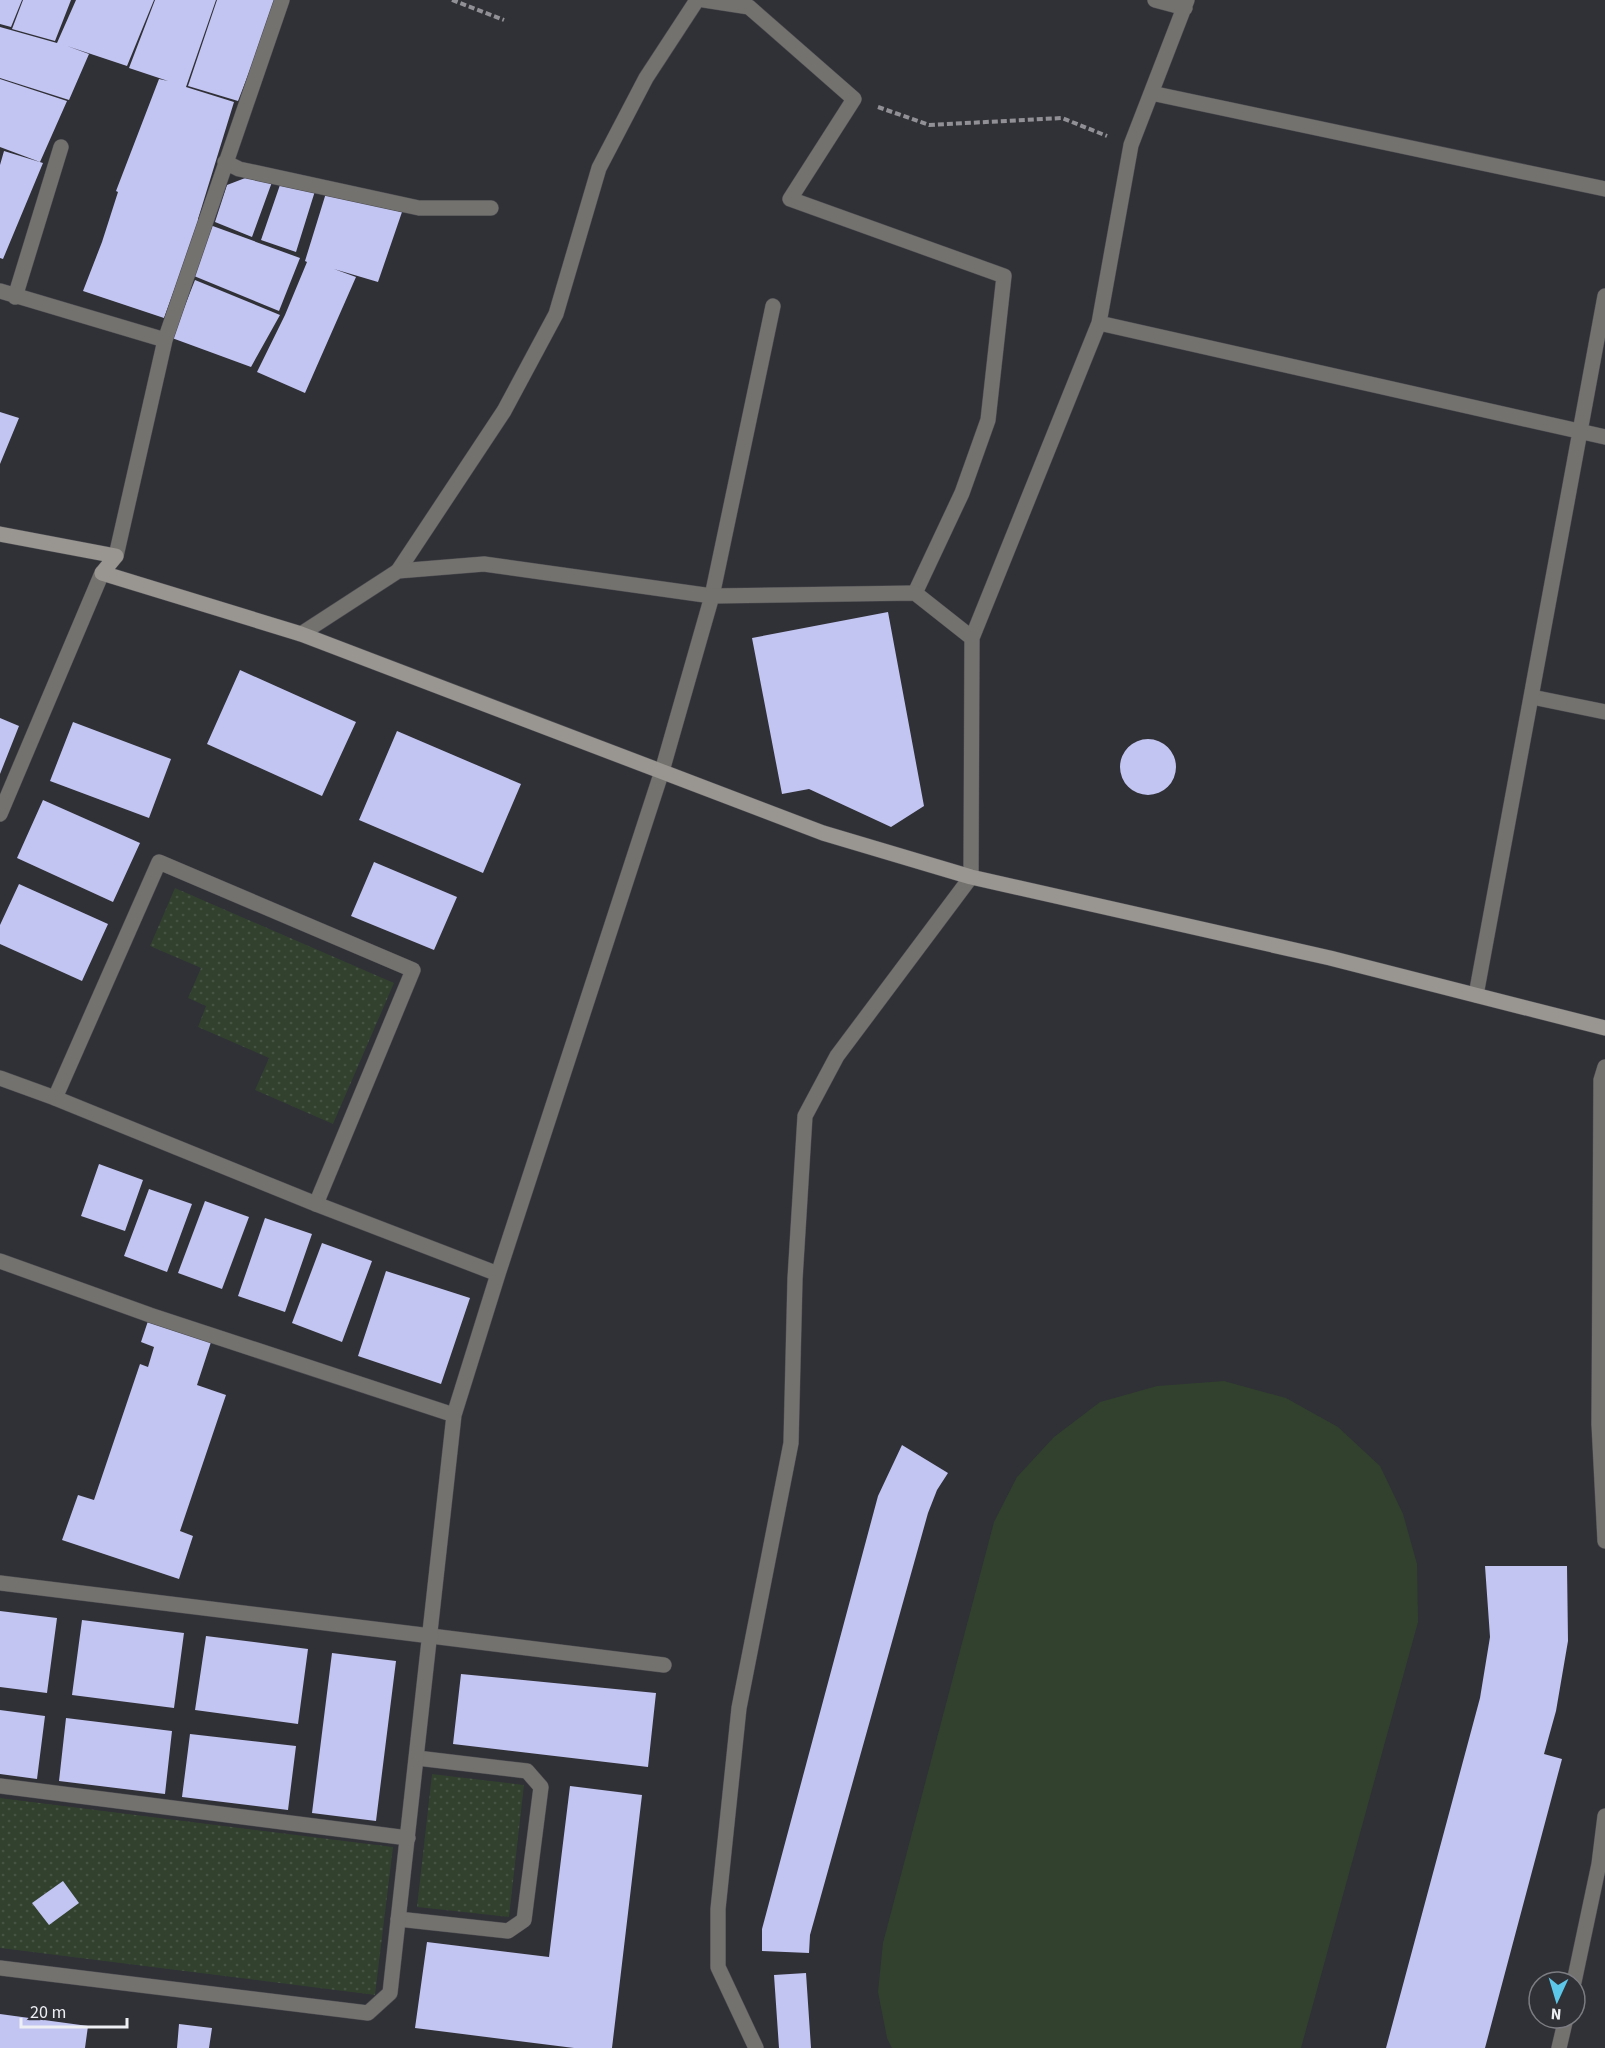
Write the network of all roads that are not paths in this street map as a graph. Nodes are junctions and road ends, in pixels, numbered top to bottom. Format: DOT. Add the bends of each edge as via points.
graph roads {
  1 [pos="282,0"];
  2 [pos="697,0"];
  3 [pos="704,0"];
  4 [pos="1155,0"];
  5 [pos="1186,4"];
  6 [pos="1151,93"];
  7 [pos="61,147"];
  8 [pos="225,162"];
  9 [pos="1605,189"];
  10 [pos="491,208"];
  11 [pos="7,294"];
  12 [pos="1605,296"];
  13 [pos="773,306"];
  14 [pos="1099,322"];
  15 [pos="165,340"];
  16 [pos="1581,432"];
  17 [pos="1605,437"];
  18 [pos="0,534"];
  19 [pos="116,556"];
  20 [pos="398,571"];
  21 [pos="102,573"];
  22 [pos="915,593"];
  23 [pos="712,596"];
  24 [pos="301,634"];
  25 [pos="972,638"];
  26 [pos="1532,697"];
  27 [pos="1605,712"];
  28 [pos="662,771"];
  29 [pos="0,814"];
  30 [pos="971,878"];
  31 [pos="1476,995"];
  32 [pos="1605,1028"];
  33 [pos="1605,1067"];
  34 [pos="0,1078"];
  35 [pos="55,1098"];
  36 [pos="316,1204"];
  37 [pos="0,1262"];
  38 [pos="498,1274"];
  39 [pos="454,1415"];
  40 [pos="1605,1541"];
  41 [pos="0,1583"];
  42 [pos="431,1636"];
  43 [pos="664,1665"];
  44 [pos="417,1758"];
  45 [pos="0,1786"];
  46 [pos="1605,1816"];
  47 [pos="408,1838"];
  48 [pos="398,1919"];
  49 [pos="0,1968"];
  50 [pos="1577,1970"];
  51 [pos="1564,2030"];
  52 [pos="756,2048"];
  53 [pos="1560,2048"];
  1 -- 8 [label="street"];
  2 -- 20 [label="street" via="646,78 599,168 556,314 504,411"];
  3 -- 22 [label="street" via="749,7 854,99 790,199 1004,276 988,420 962,493"];
  4 -- 5 [label="street"];
  5 -- 6 [label="street"];
  6 -- 9 [label="street"];
  6 -- 14 [label="street" via="1131,145"];
  7 -- 11 [label="street"];
  8 -- 10 [label="street" via="239,169 419,208"];
  8 -- 15 [label="street"];
  11 -- 15 [label="street"];
  12 -- 16 [label="street"];
  13 -- 23 [label="street"];
  14 -- 16 [label="street"];
  14 -- 25 [label="street"];
  15 -- 19 [label="street"];
  16 -- 17 [label="street"];
  16 -- 26 [label="street"];
  18 -- 19 [label="street"];
  19 -- 21 [label="street"];
  20 -- 23 [label="street" via="484,564"];
  20 -- 24 [label="street"];
  21 -- 24 [label="street"];
  21 -- 29 [label="street"];
  22 -- 23 [label="street"];
  22 -- 25 [label="street"];
  23 -- 28 [label="street"];
  24 -- 28 [label="street"];
  25 -- 30 [label="street"];
  26 -- 27 [label="street"];
  26 -- 31 [label="street"];
  28 -- 30 [label="street" via="823,833"];
  28 -- 38 [label="street"];
  30 -- 31 [label="street" via="1330,958"];
  30 -- 52 [label="street" via="837,1056 805,1116 795,1278 791,1443 739,1708 718,1909 718,1967"];
  31 -- 32 [label="street"];
  33 -- 40 [label="street" via="1601,1080 1599,1424"];
  34 -- 35 [label="street"];
  35 -- 36 [label="street"];
  35 -- 36 [label="street" via="159,861 413,970"];
  36 -- 38 [label="street"];
  37 -- 39 [label="street"];
  38 -- 39 [label="street"];
  39 -- 42 [label="street"];
  41 -- 42 [label="street"];
  42 -- 43 [label="street"];
  42 -- 44 [label="street"];
  44 -- 47 [label="street"];
  44 -- 48 [label="street" via="527,1771 541,1787 524,1920 508,1931"];
  45 -- 47 [label="street"];
  46 -- 50 [label="street"];
  47 -- 48 [label="street"];
  48 -- 49 [label="street" via="390,1993 368,2013"];
  51 -- 53 [label="street"];
}
